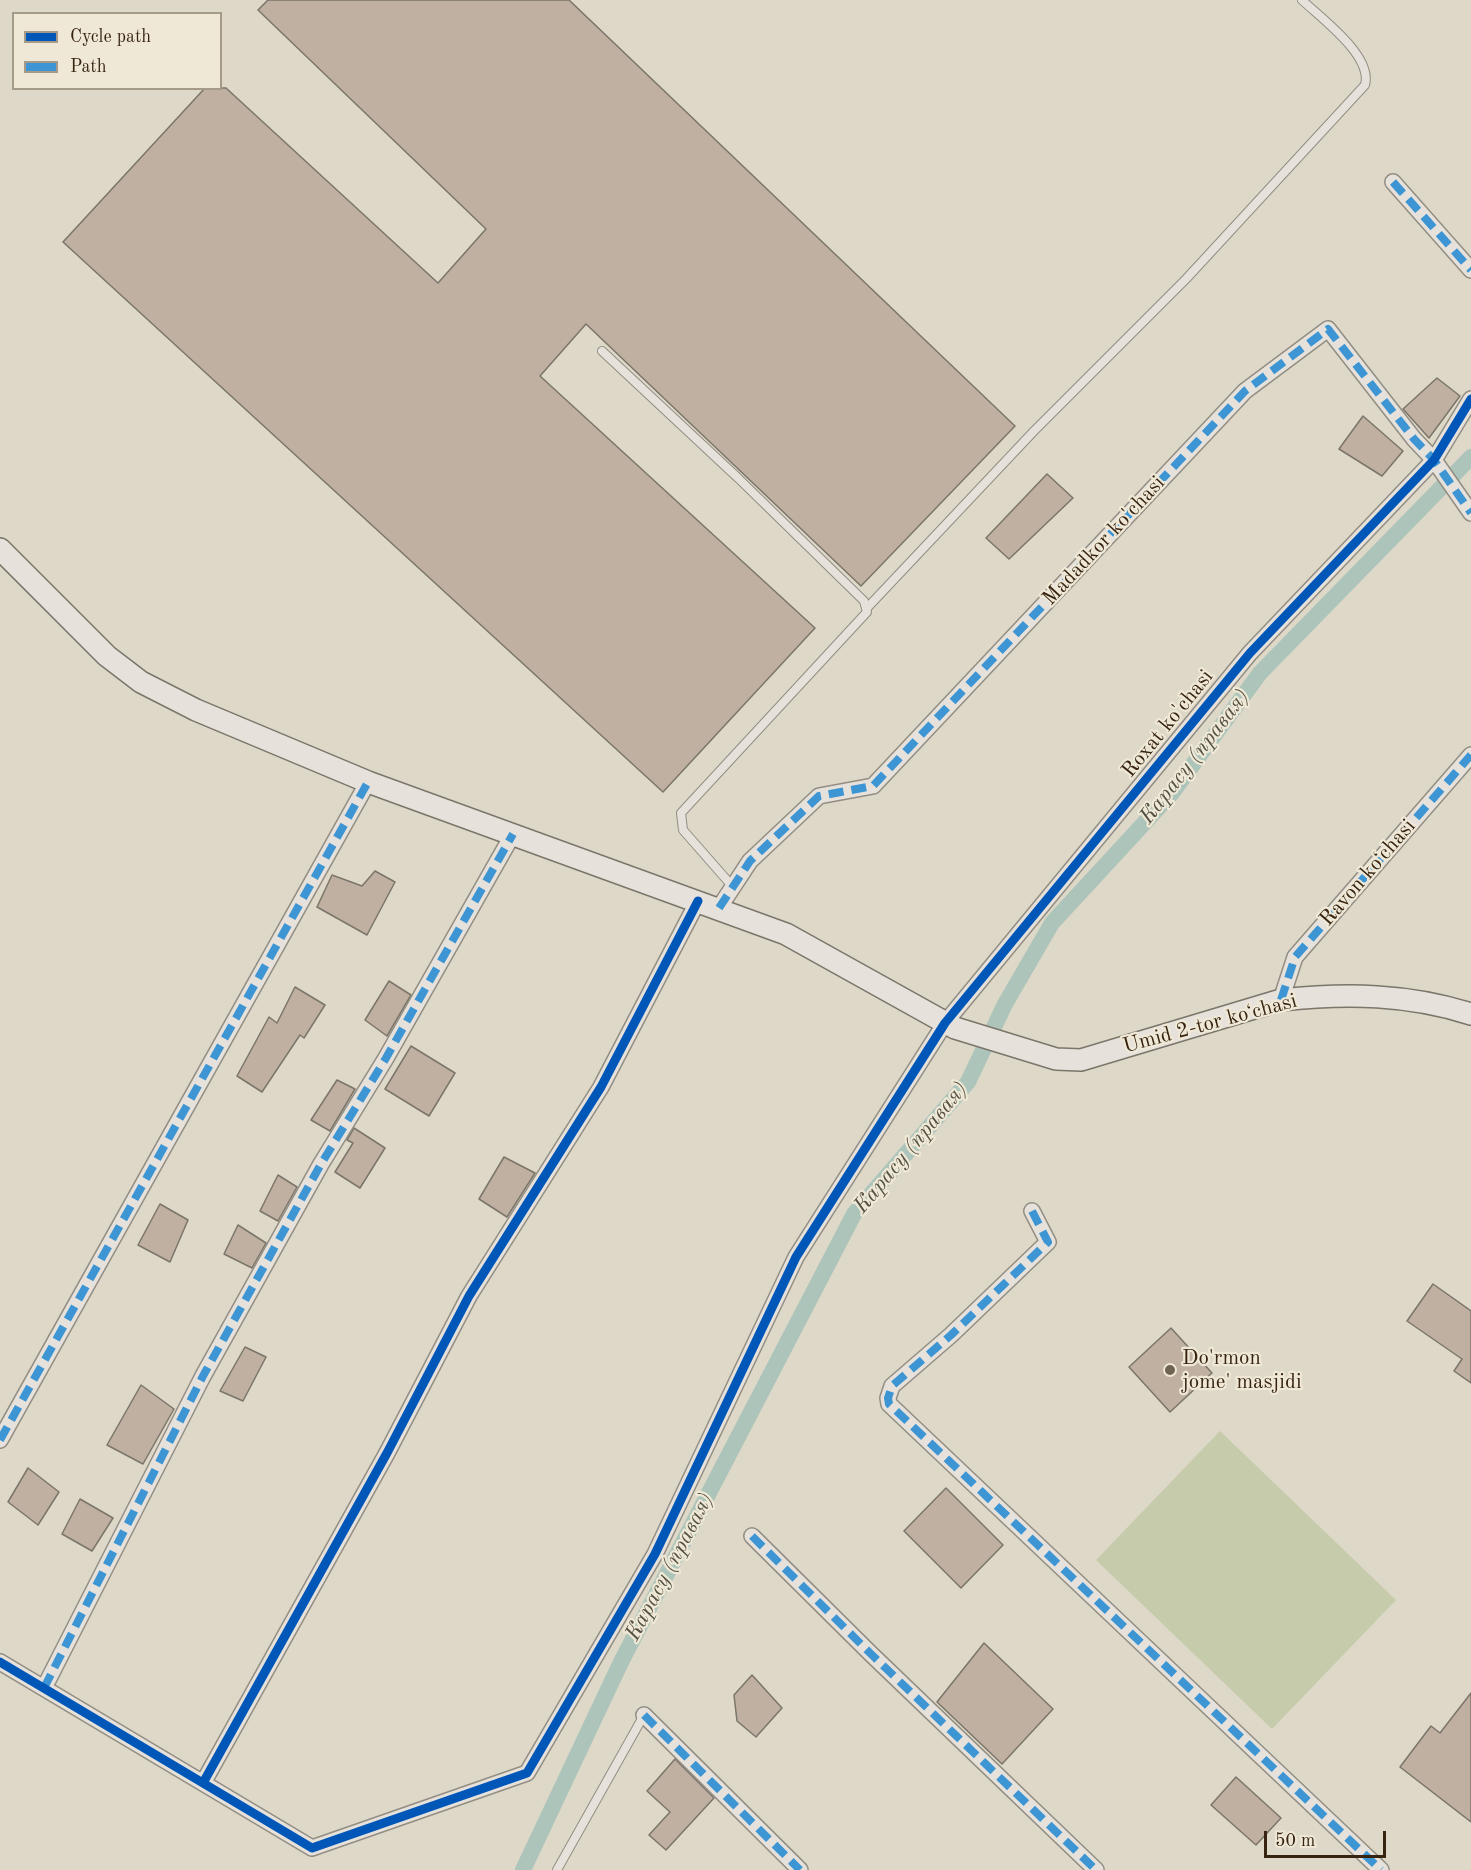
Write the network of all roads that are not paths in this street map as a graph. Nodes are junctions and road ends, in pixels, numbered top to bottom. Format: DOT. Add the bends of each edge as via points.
graph roads {
  1 [pos="1302,0"];
  2 [pos="1393,182"];
  3 [pos="1471,270"];
  4 [pos="602,351"];
  5 [pos="1471,399"];
  6 [pos="1434,460"];
  7 [pos="1468,509"];
  8 [pos="0,549"];
  9 [pos="867,608"];
  10 [pos="1471,755"];
  11 [pos="368,782"];
  12 [pos="513,834"];
  13 [pos="733,887"];
  14 [pos="698,901"];
  15 [pos="719,908"];
  16 [pos="1281,1000"];
  17 [pos="1471,1014"];
  18 [pos="950,1025"];
  19 [pos="1032,1211"];
  20 [pos="0,1440"];
  21 [pos="752,1536"];
  22 [pos="0,1662"];
  23 [pos="45,1688"];
  24 [pos="644,1715"];
  25 [pos="203,1783"];
  26 [pos="557,1870"];
  27 [pos="800,1870"];
  28 [pos="1096,1870"];
  29 [pos="1381,1870"];
  1 -- 9 [label="lane" via="1359,54 1365,85 1186,279 1034,431"];
  2 -- 3 [label="street"];
  4 -- 9 [label="lane" via="738,478"];
  5 -- 6 [label="street, Roxat ko'chasi"];
  6 -- 7 [label="street, Madadkor ko'chasi"];
  6 -- 13 [label="street, Madadkor ko'chasi" via="1328,329 1245,391 873,786 819,795 750,861"];
  6 -- 18 [label="street, Roxat ko'chasi" via="1250,653"];
  8 -- 11 [label="main road, Umid 2-tor koʻchasi" via="107,656 141,682 196,711"];
  9 -- 13 [label="lane" via="681,813 682,830"];
  10 -- 16 [label="street, Ravon koʻchasi" via="1295,957"];
  11 -- 12 [label="main road, Umid 2-tor koʻchasi"];
  11 -- 20 [label="street"];
  12 -- 14 [label="main road, Umid 2-tor koʻchasi"];
  12 -- 23 [label="street" via="203,1376"];
  13 -- 15 [label="street, Madadkor ko'chasi"];
  14 -- 15 [label="main road, Umid 2-tor koʻchasi"];
  14 -- 25 [label="street" via="601,1087 469,1296 387,1454"];
  15 -- 18 [label="main road, Umid 2-tor koʻchasi" via="817,949"];
  16 -- 17 [label="main road, Umid 2-tor koʻchasi" via="1375,996 1442,1005"];
  16 -- 18 [label="main road, Umid 2-tor koʻchasi" via="1089,1059 1056,1059"];
  18 -- 25 [label="street, Roxat ko'chasi" via="796,1257 655,1554 527,1773 312,1848"];
  19 -- 29 [label="street" via="1048,1242 892,1386 889,1404"];
  21 -- 28 [label="street"];
  22 -- 23 [label="street"];
  23 -- 25 [label="street"];
  24 -- 26 [label="lane"];
  24 -- 27 [label="street"];
}
